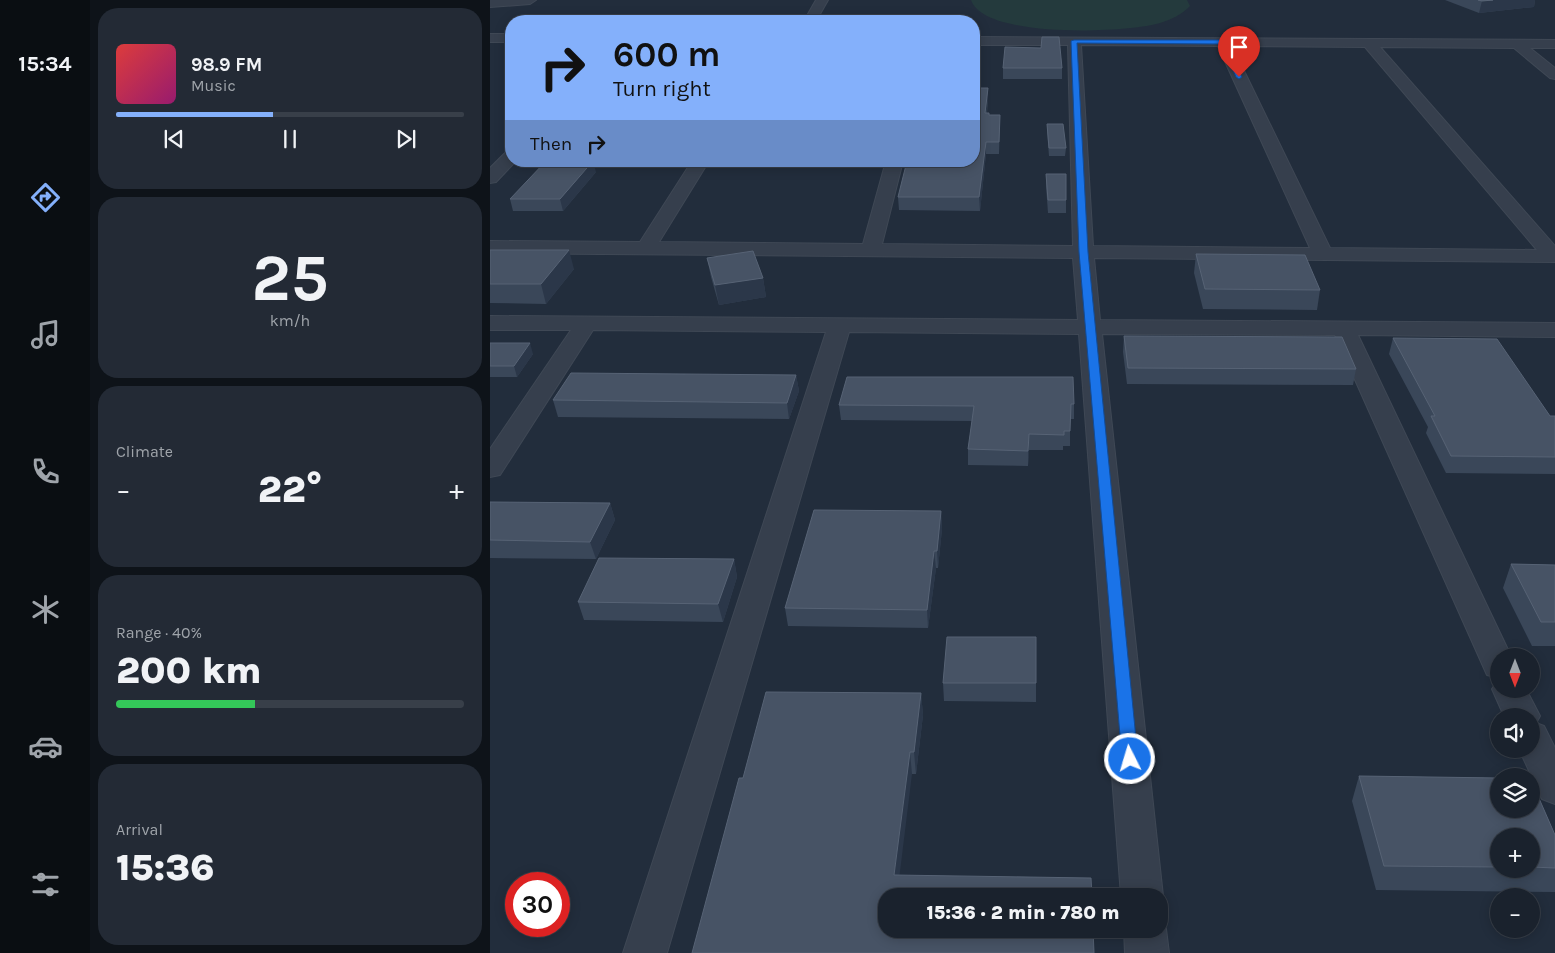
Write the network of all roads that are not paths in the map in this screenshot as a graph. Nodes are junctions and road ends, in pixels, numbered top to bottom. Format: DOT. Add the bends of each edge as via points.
graph roads {
  1 [pos="530,0"];
  2 [pos="822,0"];
  3 [pos="490,3"];
  4 [pos="512,3"];
  5 [pos="813,15"];
  6 [pos="490,17"];
  7 [pos="490,38"];
  8 [pos="505,38"];
  9 [pos="980,41"];
  10 [pos="1074,41"];
  11 [pos="1222,42"];
  12 [pos="1369,43"];
  13 [pos="1516,43"];
  14 [pos="1555,44"];
  15 [pos="1555,75"];
  16 [pos="505,163"];
  17 [pos="697,167"];
  18 [pos="893,167"];
  19 [pos="490,178"];
  20 [pos="490,247"];
  21 [pos="646,248"];
  22 [pos="871,250"];
  23 [pos="1084,252"];
  24 [pos="1323,254"];
  25 [pos="1554,256"];
  26 [pos="490,323"];
  27 [pos="586,324"];
  28 [pos="840,325"];
  29 [pos="1091,327"];
  30 [pos="1343,328"];
  31 [pos="1555,330"];
  32 [pos="490,469"];
  33 [pos="1491,648"];
  34 [pos="1540,756"];
  35 [pos="1555,788"];
  36 [pos="1141,888"];
  37 [pos="1146,938"];
  38 [pos="645,953"];
  39 [pos="1147,953"];
  1 -- 4 [label="street"];
  2 -- 5 [label="street"];
  3 -- 4 [label="street"];
  4 -- 6 [label="street"];
  7 -- 8 [label="street"];
  9 -- 10 [label="street"];
  10 -- 11 [label="street"];
  10 -- 23 [label="street"];
  11 -- 12 [label="street"];
  11 -- 24 [label="street"];
  12 -- 13 [label="street"];
  12 -- 25 [label="street"];
  13 -- 14 [label="street"];
  13 -- 15 [label="street"];
  16 -- 19 [label="street"];
  17 -- 21 [label="street"];
  18 -- 22 [label="street"];
  20 -- 21 [label="street"];
  21 -- 22 [label="street"];
  22 -- 23 [label="street"];
  23 -- 24 [label="street"];
  23 -- 29 [label="street"];
  24 -- 25 [label="street"];
  26 -- 27 [label="street"];
  27 -- 28 [label="street"];
  27 -- 32 [label="street"];
  28 -- 29 [label="street"];
  28 -- 38 [label="street"];
  29 -- 30 [label="street"];
  29 -- 36 [label="street"];
  30 -- 31 [label="street"];
  30 -- 33 [label="street"];
  34 -- 35 [label="street"];
  37 -- 39 [label="street"];
}
